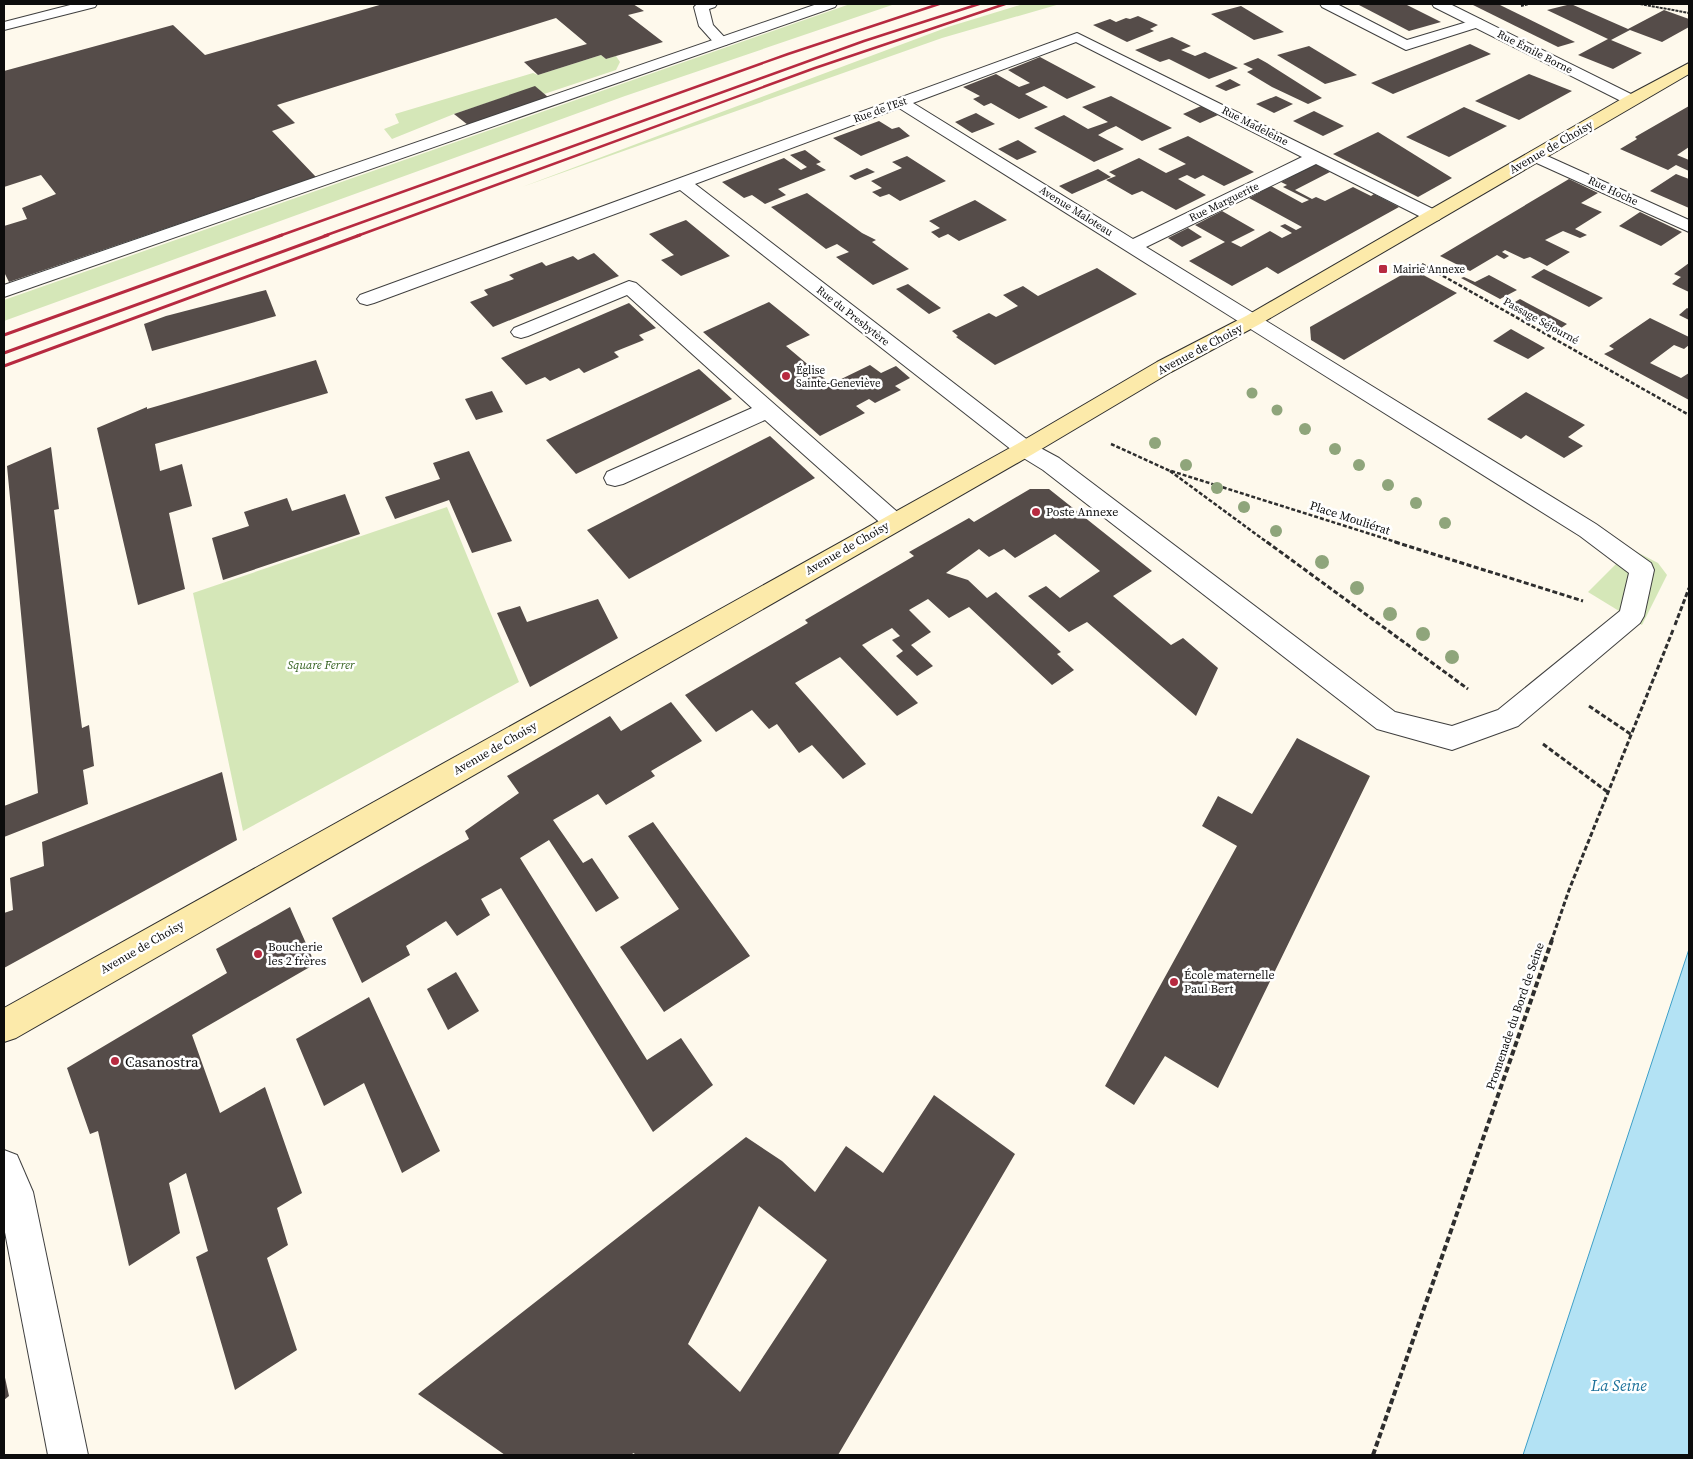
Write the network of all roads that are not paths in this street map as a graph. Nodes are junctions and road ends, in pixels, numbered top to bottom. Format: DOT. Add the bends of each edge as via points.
graph roads {
  1 [pos="90,4"];
  2 [pos="710,4"];
  3 [pos="830,4"];
  4 [pos="1327,4"];
  5 [pos="1439,4"];
  6 [pos="1477,23"];
  7 [pos="4,26"];
  8 [pos="1077,36"];
  9 [pos="721,42"];
  10 [pos="1689,68"];
  11 [pos="1631,100"];
  12 [pos="900,102"];
  13 [pos="1536,156"];
  14 [pos="1316,157"];
  15 [pos="682,183"];
  16 [pos="1433,216"];
  17 [pos="1689,227"];
  18 [pos="1133,246"];
  19 [pos="4,290"];
  20 [pos="368,299"];
  21 [pos="1253,320"];
  22 [pos="520,332"];
  23 [pos="768,410"];
  24 [pos="1025,449"];
  25 [pos="615,478"];
  26 [pos="894,522"];
  27 [pos="1552,680"];
  28 [pos="4,1026"];
  29 [pos="4,1168"];
  30 [pos="68,1455"];
  1 -- 7 [label="street"];
  2 -- 9 [label="street" via="701,7 706,26"];
  3 -- 9 [label="street"];
  4 -- 6 [label="street" via="1406,45"];
  5 -- 6 [label="street, Rue Émile Borne"];
  6 -- 11 [label="street, Rue Émile Borne"];
  8 -- 12 [label="street, Rue de l'Est"];
  8 -- 14 [label="street, Rue Madeleine"];
  9 -- 19 [label="street"];
  10 -- 11 [label="main road, Avenue de Choisy"];
  11 -- 13 [label="main road, Avenue de Choisy"];
  12 -- 15 [label="street, Rue de l'Est"];
  12 -- 18 [label="street, Avenue Maloteau"];
  13 -- 16 [label="main road, Avenue de Choisy"];
  13 -- 17 [label="street, Rue Hoche"];
  14 -- 16 [label="street, Rue Madeleine"];
  14 -- 18 [label="street, Rue Marguerite"];
  15 -- 20 [label="street, Rue de l'Est"];
  15 -- 24 [label="street, Rue du Presbytère"];
  16 -- 21 [label="main road, Avenue de Choisy"];
  18 -- 21 [label="street, Avenue Maloteau"];
  21 -- 24 [label="main road, Avenue de Choisy"];
  21 -- 27 [label="street, Avenue Maloteau" via="1588,530 1642,570 1631,616"];
  22 -- 23 [label="street" via="630,288"];
  23 -- 25 [label="street"];
  23 -- 26 [label="street"];
  24 -- 26 [label="main road, Avenue de Choisy"];
  24 -- 27 [label="street, Rue du Presbytère" via="1051,464 1387,721 1452,738 1508,718"];
  26 -- 28 [label="main road, Avenue de Choisy"];
  29 -- 30 [label="street" via="14,1192"];
}
